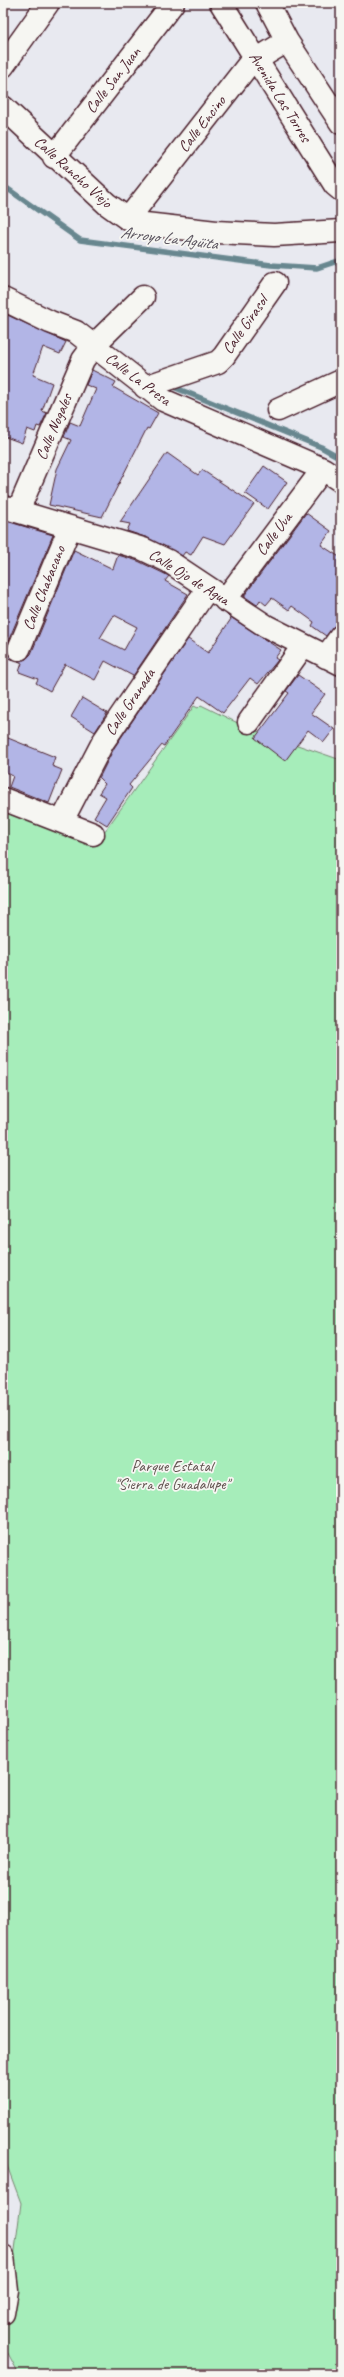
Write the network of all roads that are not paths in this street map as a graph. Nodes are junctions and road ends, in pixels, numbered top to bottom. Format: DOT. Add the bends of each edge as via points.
graph roads {
  1 [pos="48,3"];
  2 [pos="173,3"];
  3 [pos="222,3"];
  4 [pos="267,3"];
  5 [pos="287,41"];
  6 [pos="256,59"];
  7 [pos="3,66"];
  8 [pos="3,107"];
  9 [pos="341,123"];
  10 [pos="54,157"];
  11 [pos="341,190"];
  12 [pos="128,220"];
  13 [pos="341,230"];
  14 [pos="275,283"];
  15 [pos="143,297"];
  16 [pos="3,299"];
  17 [pos="94,345"];
  18 [pos="341,381"];
  19 [pos="145,387"];
  20 [pos="278,410"];
  21 [pos="323,469"];
  22 [pos="341,481"];
  23 [pos="11,509"];
  24 [pos="70,526"];
  25 [pos="217,594"];
  26 [pos="341,636"];
  27 [pos="302,646"];
  28 [pos="19,649"];
  29 [pos="333,661"];
  30 [pos="249,722"];
  31 [pos="3,799"];
  32 [pos="62,821"];
  33 [pos="93,834"];
  34 [pos="3,2256"];
  35 [pos="3,2313"];
  1 -- 7 [label="street"];
  2 -- 10 [label="street, Calle San Juan"];
  3 -- 6 [label="street, Avenida Las Torres"];
  4 -- 5 [label="street"];
  5 -- 6 [label="street, Calle Encino"];
  5 -- 9 [label="street"];
  6 -- 11 [label="street, Avenida Las Torres" via="335,185"];
  6 -- 12 [label="street, Calle Encino" via="242,71"];
  8 -- 10 [label="street, Calle Rancho Viejo"];
  10 -- 12 [label="street, Calle Rancho Viejo"];
  12 -- 13 [label="street, Calle Rancho Viejo" via="216,232 274,235"];
  14 -- 19 [label="street, Calle Girasol" via="218,362"];
  15 -- 17 [label="street, Calle Nogales"];
  16 -- 17 [label="street, Calle La Presa" via="76,332"];
  17 -- 19 [label="street, Calle La Presa"];
  17 -- 23 [label="street, Calle Nogales" via="83,360"];
  18 -- 20 [label="street"];
  19 -- 21 [label="street, Calle La Presa" via="183,411"];
  21 -- 22 [label="street, Calle La Presa"];
  21 -- 25 [label="street, Calle Uva"];
  23 -- 24 [label="street, Calle Ojo de Agua"];
  24 -- 25 [label="street, Calle Ojo de Agua" via="143,549 168,561"];
  24 -- 28 [label="street, Calle Chabacano"];
  25 -- 27 [label="street, Calle Ojo de Agua"];
  25 -- 32 [label="street, Calle Granada" via="103,742"];
  26 -- 29 [label="street"];
  27 -- 29 [label="street, Calle Ojo de Agua"];
  27 -- 30 [label="street"];
  31 -- 32 [label="street"];
  32 -- 33 [label="street"];
  34 -- 35 [label="street" via="7,2290"];
}
